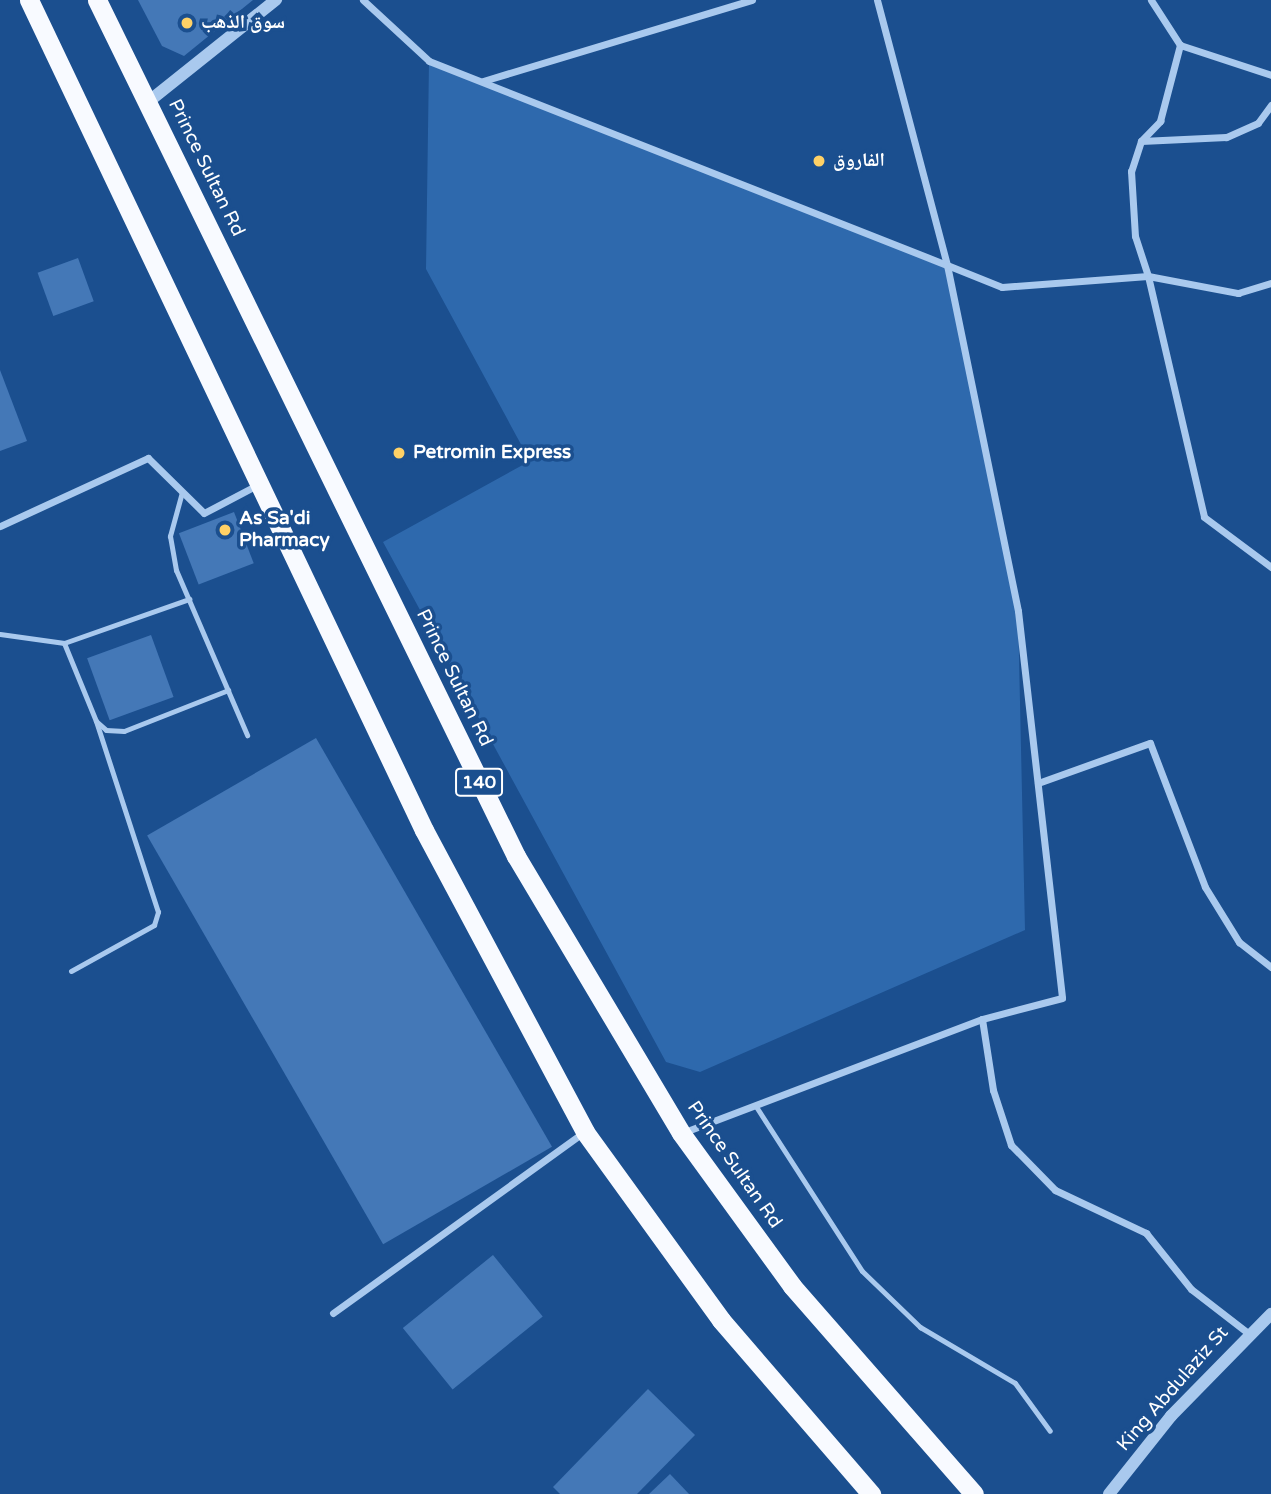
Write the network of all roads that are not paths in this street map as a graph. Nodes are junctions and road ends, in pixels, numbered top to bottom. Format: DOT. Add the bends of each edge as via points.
graph roads {
  1 [pos="29,0"];
  2 [pos="97,0"];
  3 [pos="276,0"];
  4 [pos="363,0"];
  5 [pos="752,0"];
  6 [pos="877,0"];
  7 [pos="1151,0"];
  8 [pos="1180,45"];
  9 [pos="1271,75"];
  10 [pos="483,82"];
  11 [pos="148,102"];
  12 [pos="1271,106"];
  13 [pos="1141,141"];
  14 [pos="947,265"];
  15 [pos="1148,276"];
  16 [pos="1271,283"];
  17 [pos="264,482"];
  18 [pos="182,492"];
  19 [pos="0,526"];
  20 [pos="1271,567"];
  21 [pos="189,598"];
  22 [pos="0,634"];
  23 [pos="64,643"];
  24 [pos="228,690"];
  25 [pos="96,721"];
  26 [pos="247,735"];
  27 [pos="1038,783"];
  28 [pos="1271,967"];
  29 [pos="71,971"];
  30 [pos="982,1019"];
  31 [pos="754,1105"];
  32 [pos="585,1132"];
  33 [pos="681,1133"];
  34 [pos="333,1312"];
  35 [pos="1271,1314"];
  36 [pos="1248,1333"];
  37 [pos="1049,1431"];
  38 [pos="871,1494"];
  39 [pos="974,1494"];
  40 [pos="1109,1494"];
  1 -- 17 [label="highway"];
  2 -- 11 [label="highway, Prince Sultan Rd / 140"];
  3 -- 11 [label="street"];
  4 -- 10 [label="street" via="429,61"];
  5 -- 10 [label="street"];
  6 -- 14 [label="street"];
  7 -- 8 [label="street"];
  8 -- 9 [label="street"];
  8 -- 13 [label="street" via="1160,121"];
  10 -- 14 [label="street"];
  11 -- 33 [label="highway, Prince Sultan Rd / 140" via="516,856"];
  12 -- 13 [label="street" via="1258,123 1226,138"];
  13 -- 15 [label="street" via="1131,172 1135,236"];
  14 -- 15 [label="street" via="1002,287"];
  14 -- 27 [label="street" via="1018,611"];
  15 -- 16 [label="street" via="1238,293"];
  15 -- 20 [label="street" via="1204,517"];
  17 -- 18 [label="street" via="204,513"];
  17 -- 32 [label="highway" via="424,830"];
  18 -- 19 [label="street" via="148,458"];
  18 -- 21 [label="lane" via="170,536"];
  21 -- 23 [label="lane"];
  21 -- 24 [label="lane"];
  22 -- 23 [label="lane"];
  23 -- 25 [label="lane"];
  24 -- 25 [label="lane" via="124,731"];
  24 -- 26 [label="lane"];
  25 -- 29 [label="lane" via="158,912 154,925"];
  27 -- 28 [label="street" via="1150,743 1205,887 1239,942"];
  27 -- 30 [label="street" via="1062,998"];
  30 -- 31 [label="street"];
  30 -- 36 [label="street" via="993,1090 1011,1145 1055,1190 1146,1233 1191,1289"];
  31 -- 33 [label="street"];
  31 -- 37 [label="lane" via="862,1271 920,1327 1015,1383"];
  32 -- 34 [label="street"];
  32 -- 38 [label="highway" via="721,1320"];
  33 -- 39 [label="highway, Prince Sultan Rd / 140" via="792,1286"];
  35 -- 36 [label="street, King Abdulaziz St"];
  36 -- 40 [label="street, King Abdulaziz St"];
}
